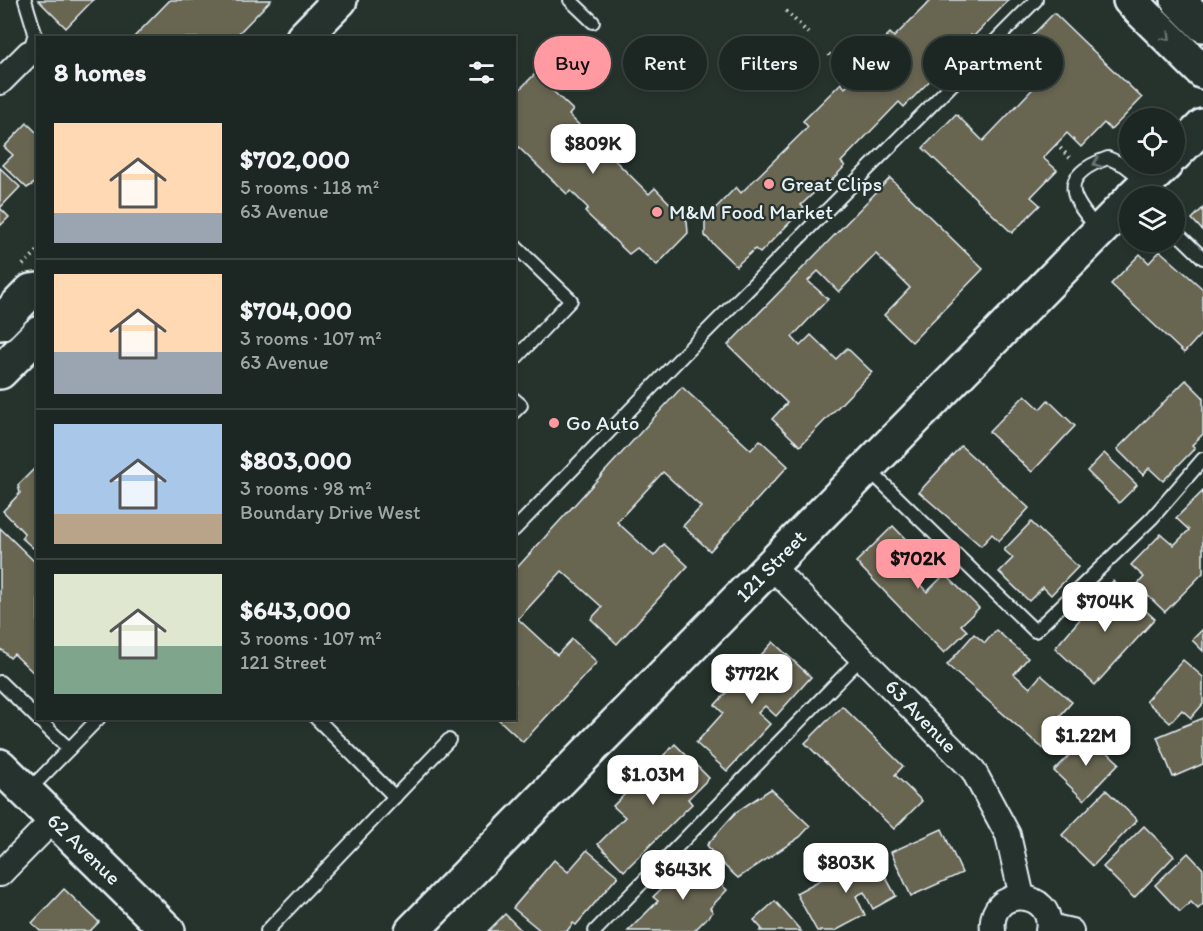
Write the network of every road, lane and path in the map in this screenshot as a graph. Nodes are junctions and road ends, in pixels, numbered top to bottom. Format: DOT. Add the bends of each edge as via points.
graph roads {
  1 [pos="25,0"];
  2 [pos="340,0"];
  3 [pos="570,0"];
  4 [pos="1036,0"];
  5 [pos="1130,0"];
  6 [pos="1178,0"];
  7 [pos="786,11"];
  8 [pos="593,22"];
  9 [pos="1203,24"];
  10 [pos="808,33"];
  11 [pos="305,36"];
  12 [pos="29,53"];
  13 [pos="1203,72"];
  14 [pos="0,82"];
  15 [pos="1203,126"];
  16 [pos="1185,143"];
  17 [pos="1056,144"];
  18 [pos="1078,165"];
  19 [pos="1140,186"];
  20 [pos="1119,212"];
  21 [pos="1100,231"];
  22 [pos="1185,241"];
  23 [pos="516,247"];
  24 [pos="1203,258"];
  25 [pos="36,290"];
  26 [pos="0,323"];
  27 [pos="36,336"];
  28 [pos="516,358"];
  29 [pos="0,372"];
  30 [pos="1203,459"];
  31 [pos="867,468"];
  32 [pos="516,528"];
  33 [pos="771,566"];
  34 [pos="862,657"];
  35 [pos="0,682"];
  36 [pos="36,717"];
  37 [pos="39,720"];
  38 [pos="97,720"];
  39 [pos="318,720"];
  40 [pos="449,740"];
  41 [pos="69,749"];
  42 [pos="0,766"];
  43 [pos="26,792"];
  44 [pos="395,797"];
  45 [pos="53,820"];
  46 [pos="0,874"];
  47 [pos="1022,897"];
  48 [pos="1056,929"];
  49 [pos="987,930"];
  50 [pos="168,931"];
  51 [pos="267,931"];
  52 [pos="412,931"];
  53 [pos="595,931"];
  1 -- 12 [label="lane" via="34,33"];
  2 -- 11 [label="street"];
  3 -- 8 [label="lane"];
  4 -- 32 [label="lane"];
  5 -- 13 [label="street, one-way"];
  6 -- 9 [label="street"];
  7 -- 10 [label="path"];
  12 -- 14 [label="street"];
  15 -- 16 [label="street"];
  17 -- 18 [label="path"];
  19 -- 21 [label="lane, one-way" via="1124,165 1108,159 1076,179 1076,204"];
  20 -- 21 [label="street, 121 Street"];
  21 -- 31 [label="street, 121 Street"];
  22 -- 24 [label="lane"];
  23 -- 28 [label="lane" via="571,300"];
  25 -- 26 [label="street"];
  27 -- 29 [label="street"];
  30 -- 31 [label="lane" via="1152,518 1035,631"];
  31 -- 33 [label="street, 121 Street"];
  33 -- 34 [label="street, 63 Avenue"];
  33 -- 52 [label="street, 121 Street"];
  34 -- 47 [label="street, 63 Avenue" via="973,770 1008,834"];
  34 -- 53 [label="lane"];
  35 -- 36 [label="lane"];
  37 -- 41 [label="lane"];
  38 -- 41 [label="lane"];
  39 -- 44 [label="lane"];
  40 -- 44 [label="lane"];
  41 -- 43 [label="lane"];
  42 -- 43 [label="street, 62 Avenue"];
  43 -- 45 [label="street, 62 Avenue"];
  44 -- 51 [label="lane"];
  45 -- 46 [label="street"];
  45 -- 50 [label="street, 62 Avenue"];
  47 -- 48 [label="street" via="1038,903"];
  47 -- 49 [label="street" via="1012,898 997,909"];
}
